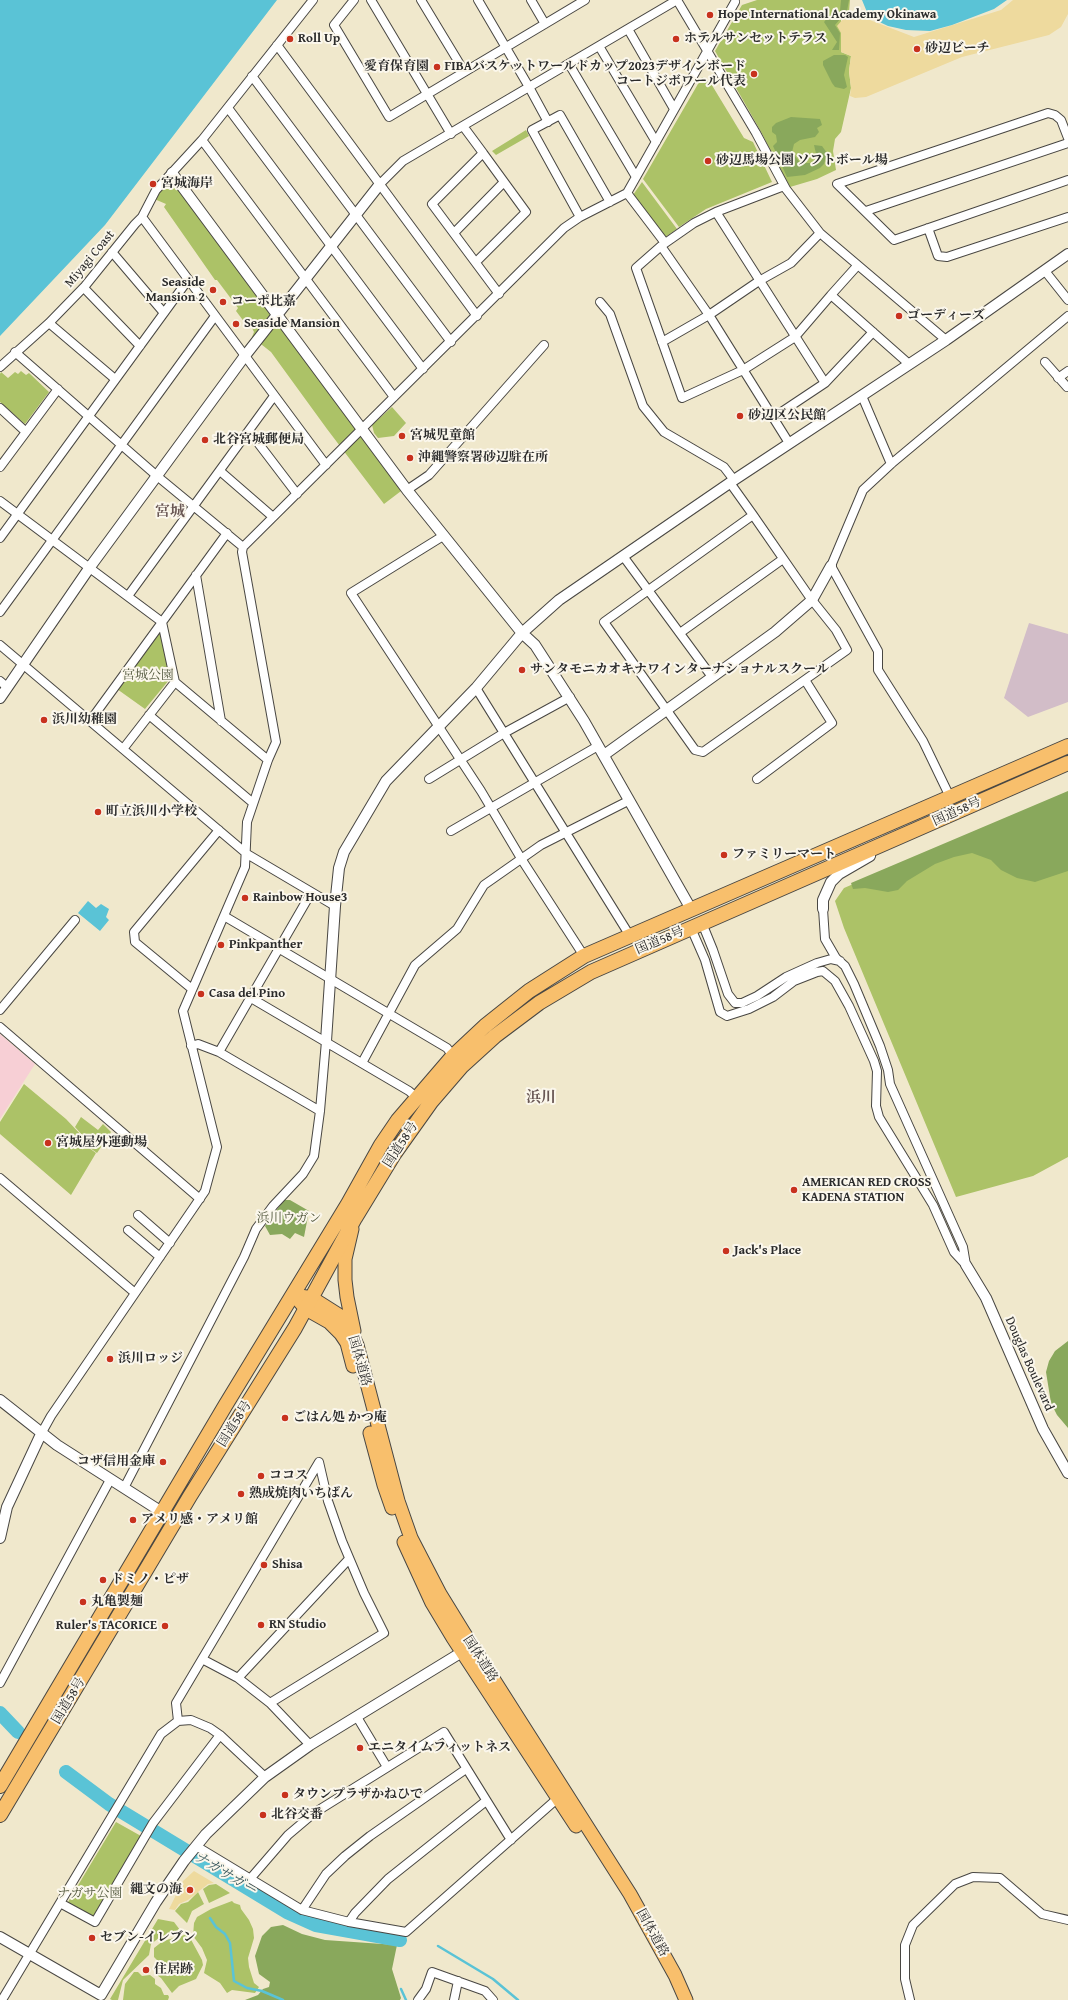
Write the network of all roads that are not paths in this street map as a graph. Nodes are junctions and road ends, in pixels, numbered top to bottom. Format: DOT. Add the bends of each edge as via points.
graph roads {
  1 [pos="313,0"];
  2 [pos="354,0"];
  3 [pos="371,0"];
  4 [pos="421,0"];
  5 [pos="478,0"];
  6 [pos="531,0"];
  7 [pos="584,0"];
  8 [pos="677,0"];
  9 [pos="735,2"];
  10 [pos="545,24"];
  11 [pos="628,29"];
  12 [pos="277,45"];
  13 [pos="599,46"];
  14 [pos="507,48"];
  15 [pos="707,52"];
  16 [pos="569,64"];
  17 [pos="464,72"];
  18 [pos="252,76"];
  19 [pos="530,87"];
  20 [pos="426,95"];
  21 [pos="228,108"];
  22 [pos="674,109"];
  23 [pos="548,122"];
  24 [pos="463,126"];
  25 [pos="450,134"];
  26 [pos="1068,138"];
  27 [pos="202,140"];
  28 [pos="656,142"];
  29 [pos="1068,143"];
  30 [pos="483,153"];
  31 [pos="172,173"];
  32 [pos="636,177"];
  33 [pos="1068,180"];
  34 [pos="504,182"];
  35 [pos="380,184"];
  36 [pos="784,186"];
  37 [pos="627,193"];
  38 [pos="610,202"];
  39 [pos="716,212"];
  40 [pos="866,212"];
  41 [pos="356,215"];
  42 [pos="142,217"];
  43 [pos="580,217"];
  44 [pos="1068,217"];
  45 [pos="928,228"];
  46 [pos="454,232"];
  47 [pos="820,233"];
  48 [pos="663,244"];
  49 [pos="331,246"];
  50 [pos="112,252"];
  51 [pos="1068,254"];
  52 [pos="476,262"];
  53 [pos="857,266"];
  54 [pos="1045,271"];
  55 [pos="305,278"];
  56 [pos="188,280"];
  57 [pos="759,281"];
  58 [pos="84,288"];
  59 [pos="500,294"];
  60 [pos="831,295"];
  61 [pos="1068,300"];
  62 [pos="600,302"];
  63 [pos="164,313"];
  64 [pos="709,315"];
  65 [pos="216,316"];
  66 [pos="277,316"];
  67 [pos="477,316"];
  68 [pos="1068,316"];
  69 [pos="49,323"];
  70 [pos="873,332"];
  71 [pos="795,337"];
  72 [pos="946,340"];
  73 [pos="451,342"];
  74 [pos="662,342"];
  75 [pos="544,345"];
  76 [pos="140,346"];
  77 [pos="15,352"];
  78 [pos="244,357"];
  79 [pos="1045,362"];
  80 [pos="909,364"];
  81 [pos="0,367"];
  82 [pos="423,369"];
  83 [pos="743,370"];
  84 [pos="1068,371"];
  85 [pos="1058,378"];
  86 [pos="115,379"];
  87 [pos="824,383"];
  88 [pos="1067,387"];
  89 [pos="58,389"];
  90 [pos="274,396"];
  91 [pos="862,396"];
  92 [pos="394,397"];
  93 [pos="0,408"];
  94 [pos="89,417"];
  95 [pos="774,417"];
  96 [pos="361,429"];
  97 [pos="249,431"];
  98 [pos="26,432"];
  99 [pos="789,443"];
  100 [pos="122,444"];
  101 [pos="891,464"];
  102 [pos="326,465"];
  103 [pos="0,467"];
  104 [pos="220,471"];
  105 [pos="158,476"];
  106 [pos="732,481"];
  107 [pos="407,490"];
  108 [pos="297,494"];
  109 [pos="0,501"];
  110 [pos="195,507"];
  111 [pos="17,515"];
  112 [pos="752,515"];
  113 [pos="273,517"];
  114 [pos="227,533"];
  115 [pos="443,536"];
  116 [pos="0,538"];
  117 [pos="53,540"];
  118 [pos="244,547"];
  119 [pos="623,556"];
  120 [pos="783,559"];
  121 [pos="831,566"];
  122 [pos="90,567"];
  123 [pos="196,575"];
  124 [pos="648,591"];
  125 [pos="128,596"];
  126 [pos="812,600"];
  127 [pos="0,612"];
  128 [pos="162,622"];
  129 [pos="522,633"];
  130 [pos="680,633"];
  131 [pos="0,644"];
  132 [pos="23,664"];
  133 [pos="712,677"];
  134 [pos="805,680"];
  135 [pos="175,682"];
  136 [pos="3,684"];
  137 [pos="476,688"];
  138 [pos="570,697"];
  139 [pos="0,698"];
  140 [pos="667,709"];
  141 [pos="149,715"];
  142 [pos="221,720"];
  143 [pos="90,721"];
  144 [pos="438,727"];
  145 [pos="504,733"];
  146 [pos="1068,746"];
  147 [pos="123,748"];
  148 [pos="601,750"];
  149 [pos="268,760"];
  150 [pos="460,760"];
  151 [pos="1068,763"];
  152 [pos="429,779"];
  153 [pos="757,779"];
  154 [pos="535,782"];
  155 [pos="950,797"];
  156 [pos="628,801"];
  157 [pos="253,803"];
  158 [pos="491,808"];
  159 [pos="219,830"];
  160 [pos="915,830"];
  161 [pos="451,831"];
  162 [pos="566,832"];
  163 [pos="247,854"];
  164 [pos="522,860"];
  165 [pos="311,893"];
  166 [pos="335,906"];
  167 [pos="691,909"];
  168 [pos="823,909"];
  169 [pos="224,916"];
  170 [pos="75,920"];
  171 [pos="697,925"];
  172 [pos="630,936"];
  173 [pos="278,950"];
  174 [pos="584,956"];
  175 [pos="840,961"];
  176 [pos="330,980"];
  177 [pos="192,989"];
  178 [pos="251,998"];
  179 [pos="0,1010"];
  180 [pos="389,1013"];
  181 [pos="0,1027"];
  182 [pos="326,1041"];
  183 [pos="191,1046"];
  184 [pos="871,1047"];
  185 [pos="219,1052"];
  186 [pos="453,1056"];
  187 [pos="362,1063"];
  188 [pos="417,1098"];
  189 [pos="320,1110"];
  190 [pos="0,1178"];
  191 [pos="200,1199"];
  192 [pos="138,1215"];
  193 [pos="355,1218"];
  194 [pos="128,1230"];
  195 [pos="170,1243"];
  196 [pos="160,1257"];
  197 [pos="966,1265"];
  198 [pos="135,1293"];
  199 [pos="294,1295"];
  200 [pos="309,1304"];
  201 [pos="357,1345"];
  202 [pos="0,1400"];
  203 [pos="41,1434"];
  204 [pos="1068,1473"];
  205 [pos="110,1480"];
  206 [pos="124,1488"];
  207 [pos="162,1512"];
  208 [pos="176,1521"];
  209 [pos="0,1538"];
  210 [pos="349,1559"];
  211 [pos="467,1649"];
  212 [pos="202,1658"];
  213 [pos="238,1678"];
  214 [pos="0,1683"];
  215 [pos="270,1703"];
  216 [pos="357,1717"];
  217 [pos="178,1721"];
  218 [pos="220,1735"];
  219 [pos="310,1745"];
  220 [pos="387,1767"];
  221 [pos="466,1769"];
  222 [pos="264,1777"];
  223 [pos="0,1786"];
  224 [pos="558,1798"];
  225 [pos="486,1801"];
  226 [pos="0,1815"];
  227 [pos="511,1840"];
  228 [pos="196,1846"];
  229 [pos="250,1879"];
  230 [pos="60,1903"];
  231 [pos="302,1910"];
  232 [pos="1068,1920"];
  233 [pos="349,1922"];
  234 [pos="0,1937"];
  235 [pos="29,1954"];
  236 [pos="458,1981"];
  237 [pos="100,1997"];
  238 [pos="2,2000"];
  239 [pos="418,2000"];
  240 [pos="454,2000"];
  241 [pos="493,2000"];
  242 [pos="676,2000"];
  243 [pos="686,2000"];
  244 [pos="910,2000"];
  1 -- 12 [label="street, Miyagi Coast"];
  2 -- 20 [label="street" via="334,25 389,117"];
  3 -- 20 [label="street"];
  4 -- 17 [label="street"];
  5 -- 14 [label="street"];
  6 -- 10 [label="street"];
  7 -- 10 [label="street"];
  8 -- 11 [label="street"];
  8 -- 15 [label="street"];
  9 -- 15 [label="street"];
  10 -- 14 [label="street"];
  11 -- 13 [label="street"];
  11 -- 22 [label="street"];
  12 -- 18 [label="street, Miyagi Coast"];
  12 -- 35 [label="street"];
  13 -- 16 [label="street"];
  13 -- 28 [label="street"];
  14 -- 17 [label="street"];
  14 -- 19 [label="street"];
  15 -- 22 [label="street"];
  15 -- 36 [label="street" via="756,133"];
  16 -- 19 [label="street"];
  16 -- 32 [label="street"];
  17 -- 20 [label="street"];
  18 -- 21 [label="street, Miyagi Coast"];
  18 -- 41 [label="street"];
  19 -- 23 [label="street"];
  19 -- 24 [label="street"];
  20 -- 25 [label="street"];
  21 -- 27 [label="street, Miyagi Coast"];
  21 -- 49 [label="street"];
  22 -- 28 [label="street"];
  23 -- 38 [label="street" via="560,115"];
  23 -- 43 [label="street" via="532,130"];
  24 -- 25 [label="street"];
  24 -- 30 [label="street"];
  25 -- 35 [label="street" via="404,161"];
  26 -- 40 [label="street" via="1061,120 1048,113 838,184"];
  27 -- 31 [label="street, Miyagi Coast"];
  27 -- 55 [label="street"];
  28 -- 32 [label="street"];
  29 -- 40 [label="street"];
  30 -- 34 [label="street"];
  30 -- 46 [label="street" via="432,204"];
  31 -- 42 [label="street, Miyagi Coast" via="156,190"];
  31 -- 66 [label="street"];
  32 -- 37 [label="street"];
  33 -- 45 [label="street"];
  34 -- 46 [label="street"];
  34 -- 52 [label="street" via="526,212"];
  35 -- 41 [label="street"];
  35 -- 67 [label="street"];
  36 -- 39 [label="street"];
  36 -- 47 [label="street"];
  37 -- 38 [label="street"];
  37 -- 48 [label="street"];
  38 -- 43 [label="street"];
  39 -- 48 [label="street"];
  39 -- 57 [label="street"];
  40 -- 45 [label="street" via="894,240"];
  41 -- 49 [label="street"];
  41 -- 73 [label="street"];
  42 -- 50 [label="street, Miyagi Coast"];
  42 -- 56 [label="street"];
  43 -- 59 [label="street" via="564,228"];
  44 -- 45 [label="street" via="947,257 938,256"];
  46 -- 52 [label="street"];
  47 -- 53 [label="street"];
  47 -- 57 [label="street" via="791,263"];
  48 -- 64 [label="street"];
  48 -- 74 [label="street" via="636,268"];
  49 -- 55 [label="street"];
  49 -- 82 [label="street"];
  50 -- 58 [label="street, Miyagi Coast"];
  50 -- 63 [label="street"];
  51 -- 54 [label="street"];
  52 -- 59 [label="street"];
  53 -- 60 [label="street"];
  53 -- 72 [label="street"];
  54 -- 61 [label="street"];
  54 -- 72 [label="street"];
  55 -- 66 [label="street"];
  55 -- 92 [label="street"];
  56 -- 63 [label="street"];
  56 -- 65 [label="street"];
  57 -- 64 [label="street"];
  57 -- 71 [label="street"];
  58 -- 69 [label="street, Miyagi Coast"];
  58 -- 76 [label="street"];
  59 -- 67 [label="street"];
  60 -- 70 [label="street"];
  60 -- 71 [label="street"];
  62 -- 106 [label="street" via="610,314 643,406 664,432 724,467"];
  63 -- 76 [label="street"];
  64 -- 74 [label="street"];
  64 -- 83 [label="street"];
  65 -- 78 [label="street"];
  65 -- 100 [label="street"];
  66 -- 78 [label="street"];
  66 -- 96 [label="street"];
  67 -- 73 [label="street"];
  68 -- 101 [label="street"];
  69 -- 77 [label="street, Miyagi Coast"];
  69 -- 86 [label="street"];
  70 -- 80 [label="street"];
  70 -- 87 [label="street"];
  71 -- 83 [label="street"];
  71 -- 87 [label="street"];
  72 -- 80 [label="street"];
  73 -- 82 [label="street"];
  74 -- 83 [label="street" via="682,398"];
  75 -- 107 [label="street" via="429,475"];
  76 -- 86 [label="street"];
  77 -- 81 [label="street, Miyagi Coast"];
  77 -- 89 [label="street"];
  78 -- 90 [label="street"];
  78 -- 105 [label="street"];
  79 -- 85 [label="street"];
  80 -- 91 [label="street"];
  82 -- 92 [label="street"];
  83 -- 95 [label="street"];
  84 -- 85 [label="street"];
  85 -- 88 [label="street"];
  86 -- 94 [label="street"];
  87 -- 95 [label="street"];
  89 -- 94 [label="street"];
  89 -- 98 [label="street"];
  90 -- 97 [label="street"];
  90 -- 102 [label="street"];
  91 -- 99 [label="street"];
  91 -- 101 [label="street"];
  92 -- 96 [label="street"];
  93 -- 98 [label="street"];
  94 -- 100 [label="street"];
  94 -- 111 [label="street"];
  95 -- 99 [label="street"];
  96 -- 102 [label="street"];
  96 -- 107 [label="street"];
  97 -- 104 [label="street"];
  97 -- 108 [label="street"];
  98 -- 103 [label="street"];
  99 -- 106 [label="street"];
  100 -- 105 [label="street"];
  100 -- 117 [label="street"];
  101 -- 121 [label="street" via="863,490"];
  102 -- 108 [label="street"];
  104 -- 110 [label="street"];
  104 -- 113 [label="street"];
  105 -- 110 [label="street"];
  105 -- 122 [label="street"];
  106 -- 112 [label="street"];
  106 -- 119 [label="street"];
  107 -- 115 [label="street"];
  108 -- 113 [label="street"];
  109 -- 111 [label="street"];
  110 -- 114 [label="street"];
  110 -- 125 [label="street"];
  111 -- 116 [label="street"];
  111 -- 117 [label="street"];
  112 -- 120 [label="street"];
  112 -- 124 [label="street"];
  113 -- 118 [label="street"];
  114 -- 118 [label="street"];
  114 -- 123 [label="street"];
  115 -- 129 [label="street"];
  115 -- 144 [label="street" via="351,593"];
  117 -- 122 [label="street"];
  117 -- 127 [label="street"];
  118 -- 149 [label="street" via="242,552 276,742"];
  119 -- 124 [label="street"];
  119 -- 129 [label="street" via="559,600"];
  120 -- 126 [label="street"];
  120 -- 130 [label="street"];
  121 -- 126 [label="street"];
  121 -- 155 [label="street" via="878,651 878,670 923,741"];
  122 -- 125 [label="street"];
  122 -- 132 [label="street"];
  123 -- 128 [label="street"];
  123 -- 142 [label="street"];
  124 -- 130 [label="street"];
  124 -- 140 [label="street" via="604,622"];
  125 -- 128 [label="street"];
  126 -- 133 [label="street" via="775,632"];
  126 -- 134 [label="street" via="836,630 846,650"];
  128 -- 135 [label="street"];
  128 -- 143 [label="street"];
  129 -- 137 [label="street"];
  129 -- 138 [label="street" via="535,646"];
  130 -- 133 [label="street"];
  131 -- 132 [label="street"];
  132 -- 136 [label="street"];
  132 -- 143 [label="street"];
  133 -- 140 [label="street"];
  134 -- 140 [label="street" via="703,752 695,750"];
  134 -- 153 [label="street" via="832,723"];
  135 -- 141 [label="street"];
  135 -- 142 [label="street"];
  136 -- 139 [label="street"];
  137 -- 144 [label="street"];
  137 -- 145 [label="street"];
  138 -- 145 [label="street"];
  138 -- 148 [label="street"];
  140 -- 148 [label="street"];
  141 -- 147 [label="street"];
  141 -- 157 [label="street"];
  142 -- 149 [label="street"];
  143 -- 147 [label="street"];
  144 -- 150 [label="street"];
  144 -- 166 [label="street" via="386,781 344,852 339,868"];
  145 -- 150 [label="street"];
  145 -- 154 [label="street"];
  146 -- 155 [label="highway, 国道58号"];
  147 -- 159 [label="street"];
  148 -- 154 [label="street"];
  148 -- 156 [label="street"];
  149 -- 157 [label="street"];
  150 -- 152 [label="street"];
  150 -- 158 [label="street"];
  151 -- 160 [label="highway, 国道58号"];
  154 -- 158 [label="street"];
  154 -- 162 [label="street"];
  155 -- 167 [label="highway, 国道58号"];
  156 -- 162 [label="street"];
  156 -- 167 [label="street"];
  157 -- 163 [label="street" via="247,822"];
  158 -- 161 [label="street"];
  158 -- 164 [label="street"];
  159 -- 163 [label="street"];
  159 -- 177 [label="street" via="134,932 135,942"];
  160 -- 168 [label="street" via="839,874 826,890"];
  160 -- 171 [label="highway, 国道58号"];
  162 -- 164 [label="street" via="541,845"];
  162 -- 172 [label="street"];
  163 -- 165 [label="street"];
  163 -- 169 [label="street" via="245,867"];
  164 -- 174 [label="street"];
  164 -- 180 [label="street" via="484,885 457,929 415,965"];
  165 -- 166 [label="street"];
  165 -- 173 [label="street"];
  166 -- 176 [label="street"];
  167 -- 171 [label="street"];
  167 -- 172 [label="highway, 国道58号"];
  168 -- 175 [label="street" via="825,939"];
  169 -- 173 [label="street"];
  169 -- 177 [label="street"];
  170 -- 179 [label="street"];
  171 -- 175 [label="street" via="713,950 728,994 735,1002 742,1003 757,996 786,977 821,961"];
  171 -- 184 [label="street" via="720,1012 727,1016 749,1009 773,997 794,981 823,972 835,981"];
  171 -- 193 [label="highway, 国道58号" via="591,972 539,1003 495,1036 462,1066 423,1112"];
  172 -- 174 [label="highway, 国道58号"];
  173 -- 176 [label="street"];
  173 -- 178 [label="street"];
  174 -- 186 [label="highway, 国道58号" via="529,991 484,1026"];
  175 -- 184 [label="street" via="845,966 868,1019"];
  176 -- 180 [label="street"];
  176 -- 182 [label="street"];
  177 -- 183 [label="street" via="183,1011"];
  178 -- 182 [label="street"];
  178 -- 185 [label="street"];
  180 -- 186 [label="street" via="448,1048"];
  180 -- 187 [label="street"];
  181 -- 191 [label="street"];
  182 -- 187 [label="street"];
  182 -- 189 [label="street"];
  183 -- 185 [label="street" via="198,1044"];
  183 -- 191 [label="street" via="217,1147 205,1191"];
  184 -- 197 [label="street" via="888,1070 890,1084 963,1247"];
  184 -- 197 [label="street" via="879,1118 933,1205 954,1252"];
  185 -- 189 [label="street"];
  186 -- 188 [label="highway, 国道58号"];
  187 -- 188 [label="street"];
  188 -- 199 [label="highway, 国道58号" via="381,1145"];
  189 -- 206 [label="street" via="314,1156 303,1174 273,1206 256,1229 244,1257"];
  190 -- 198 [label="street"];
  191 -- 195 [label="street"];
  192 -- 195 [label="street"];
  193 -- 200 [label="highway, 国道58号"];
  193 -- 201 [label="main road" via="345,1259 345,1280"];
  194 -- 196 [label="street"];
  195 -- 196 [label="street"];
  196 -- 198 [label="street"];
  197 -- 204 [label="street, Douglas Boulevard" via="986,1298 1043,1429"];
  198 -- 203 [label="street"];
  199 -- 200 [label="main road, 国体道路"];
  199 -- 207 [label="highway, 国道58号"];
  200 -- 201 [label="main road, 国体道路" via="342,1317"];
  200 -- 208 [label="highway, 国道58号"];
  200 -- 211 [label="main road, 国体道路" via="336,1328 346,1343 384,1484 405,1544 432,1603"];
  201 -- 211 [label="main road, 国体道路" via="394,1487 411,1538"];
  202 -- 203 [label="street"];
  203 -- 205 [label="street"];
  203 -- 209 [label="street" via="7,1507"];
  205 -- 206 [label="street"];
  205 -- 214 [label="street"];
  206 -- 207 [label="street"];
  207 -- 208 [label="street"];
  207 -- 223 [label="highway, 国道58号"];
  208 -- 226 [label="highway, 国道58号"];
  210 -- 212 [label="street" via="328,1501 319,1462"];
  210 -- 213 [label="street"];
  210 -- 215 [label="street" via="384,1633"];
  211 -- 216 [label="street"];
  211 -- 224 [label="main road, 国体道路"];
  211 -- 243 [label="main road, 国体道路" via="630,1894"];
  212 -- 213 [label="street"];
  212 -- 217 [label="street" via="176,1703"];
  213 -- 215 [label="street"];
  215 -- 219 [label="street"];
  216 -- 219 [label="street"];
  216 -- 220 [label="street"];
  217 -- 218 [label="street" via="191,1720"];
  217 -- 230 [label="street" via="161,1734"];
  218 -- 222 [label="street"];
  218 -- 230 [label="street" via="153,1823 95,1922"];
  219 -- 222 [label="street"];
  220 -- 221 [label="street" via="444,1732"];
  220 -- 229 [label="street" via="314,1813 288,1835"];
  221 -- 225 [label="street"];
  221 -- 231 [label="street" via="345,1856 326,1874"];
  222 -- 228 [label="street"];
  224 -- 227 [label="street"];
  224 -- 242 [label="main road, 国体道路" via="631,1909"];
  225 -- 227 [label="street"];
  225 -- 233 [label="street" via="388,1879"];
  227 -- 233 [label="street" via="406,1932"];
  228 -- 229 [label="street"];
  228 -- 237 [label="street" via="156,1902"];
  229 -- 231 [label="street"];
  230 -- 235 [label="street"];
  231 -- 233 [label="street"];
  232 -- 244 [label="street" via="1042,1914 1000,1878 973,1877 955,1884 912,1925 906,1945 905,1979"];
  234 -- 235 [label="street"];
  235 -- 237 [label="street"];
  235 -- 238 [label="street"];
  236 -- 239 [label="street" via="432,1972 426,1989"];
  236 -- 240 [label="street"];
  236 -- 241 [label="street" via="485,1991"];
}
